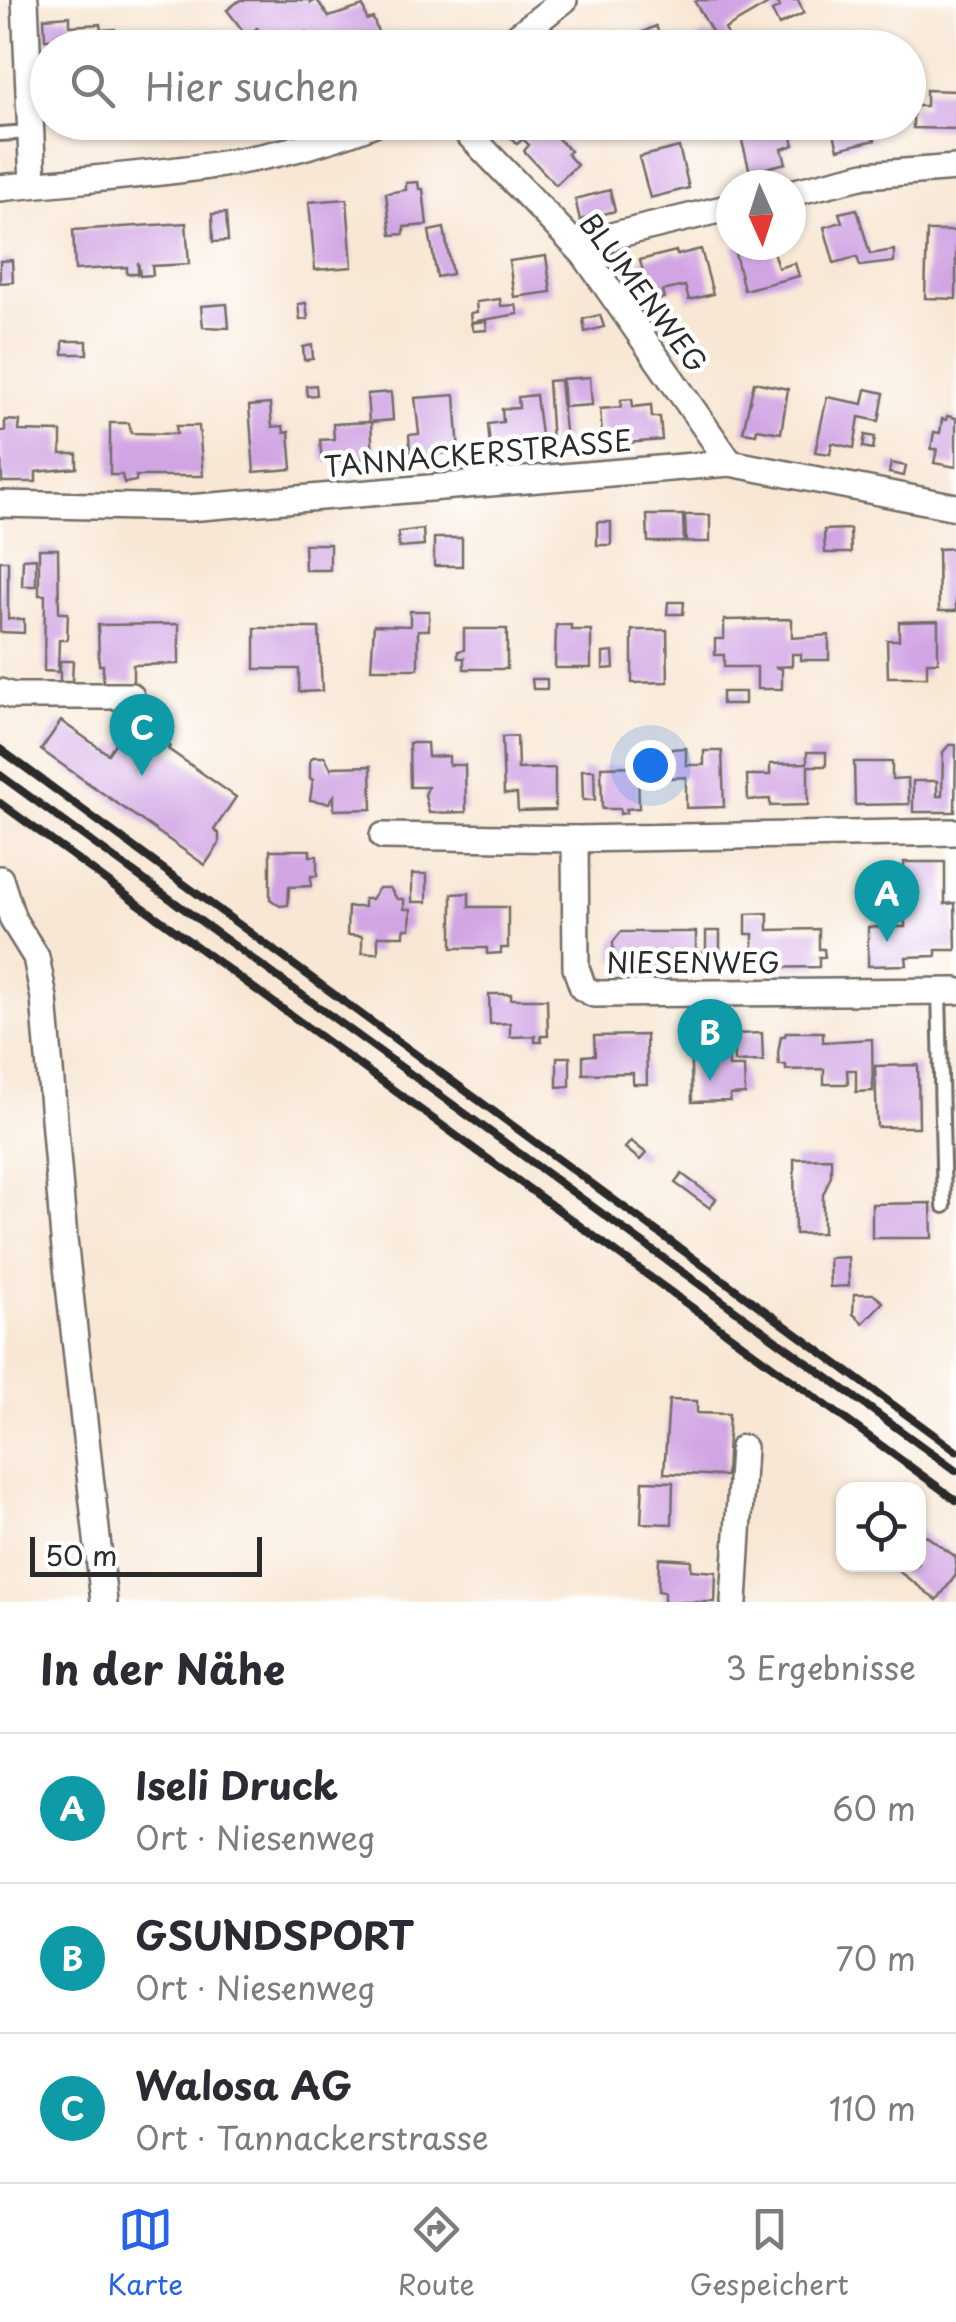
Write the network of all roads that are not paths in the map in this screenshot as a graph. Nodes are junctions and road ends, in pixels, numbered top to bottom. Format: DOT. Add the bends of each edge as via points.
graph roads {
  1 [pos="25,0"];
  2 [pos="564,0"];
  3 [pos="525,30"];
  4 [pos="29,132"];
  5 [pos="0,134"];
  6 [pos="322,140"];
  7 [pos="474,140"];
  8 [pos="956,168"];
  9 [pos="33,184"];
  10 [pos="0,188"];
  11 [pos="806,189"];
  12 [pos="716,210"];
  13 [pos="584,254"];
  14 [pos="730,463"];
  15 [pos="0,504"];
  16 [pos="956,508"];
  17 [pos="0,692"];
  18 [pos="131,696"];
  19 [pos="956,832"];
  20 [pos="383,836"];
  21 [pos="575,839"];
  22 [pos="0,879"];
  23 [pos="6,916"];
  24 [pos="948,991"];
  25 [pos="944,1206"];
  26 [pos="743,1448"];
  27 [pos="104,1602"];
  28 [pos="734,1602"];
  1 -- 4 [label="street"];
  2 -- 3 [label="street"];
  4 -- 5 [label="lane"];
  4 -- 9 [label="street"];
  6 -- 9 [label="street" via="187,169"];
  7 -- 13 [label="street, BLUMENWEG"];
  8 -- 11 [label="street" via="865,175"];
  9 -- 10 [label="street"];
  12 -- 13 [label="street" via="614,234"];
  13 -- 14 [label="street, BLUMENWEG"];
  14 -- 15 [label="street, TANNACKERSTRASSE" via="188,508"];
  14 -- 16 [label="street, TANNACKERSTRASSE"];
  17 -- 18 [label="street"];
  19 -- 21 [label="street"];
  20 -- 21 [label="street"];
  21 -- 24 [label="street, NIESENWEG" via="576,968 583,988 594,994"];
  22 -- 23 [label="street"];
  23 -- 27 [label="street" via="36,958 44,998"];
  24 -- 25 [label="lane"];
  26 -- 28 [label="street"];
}
